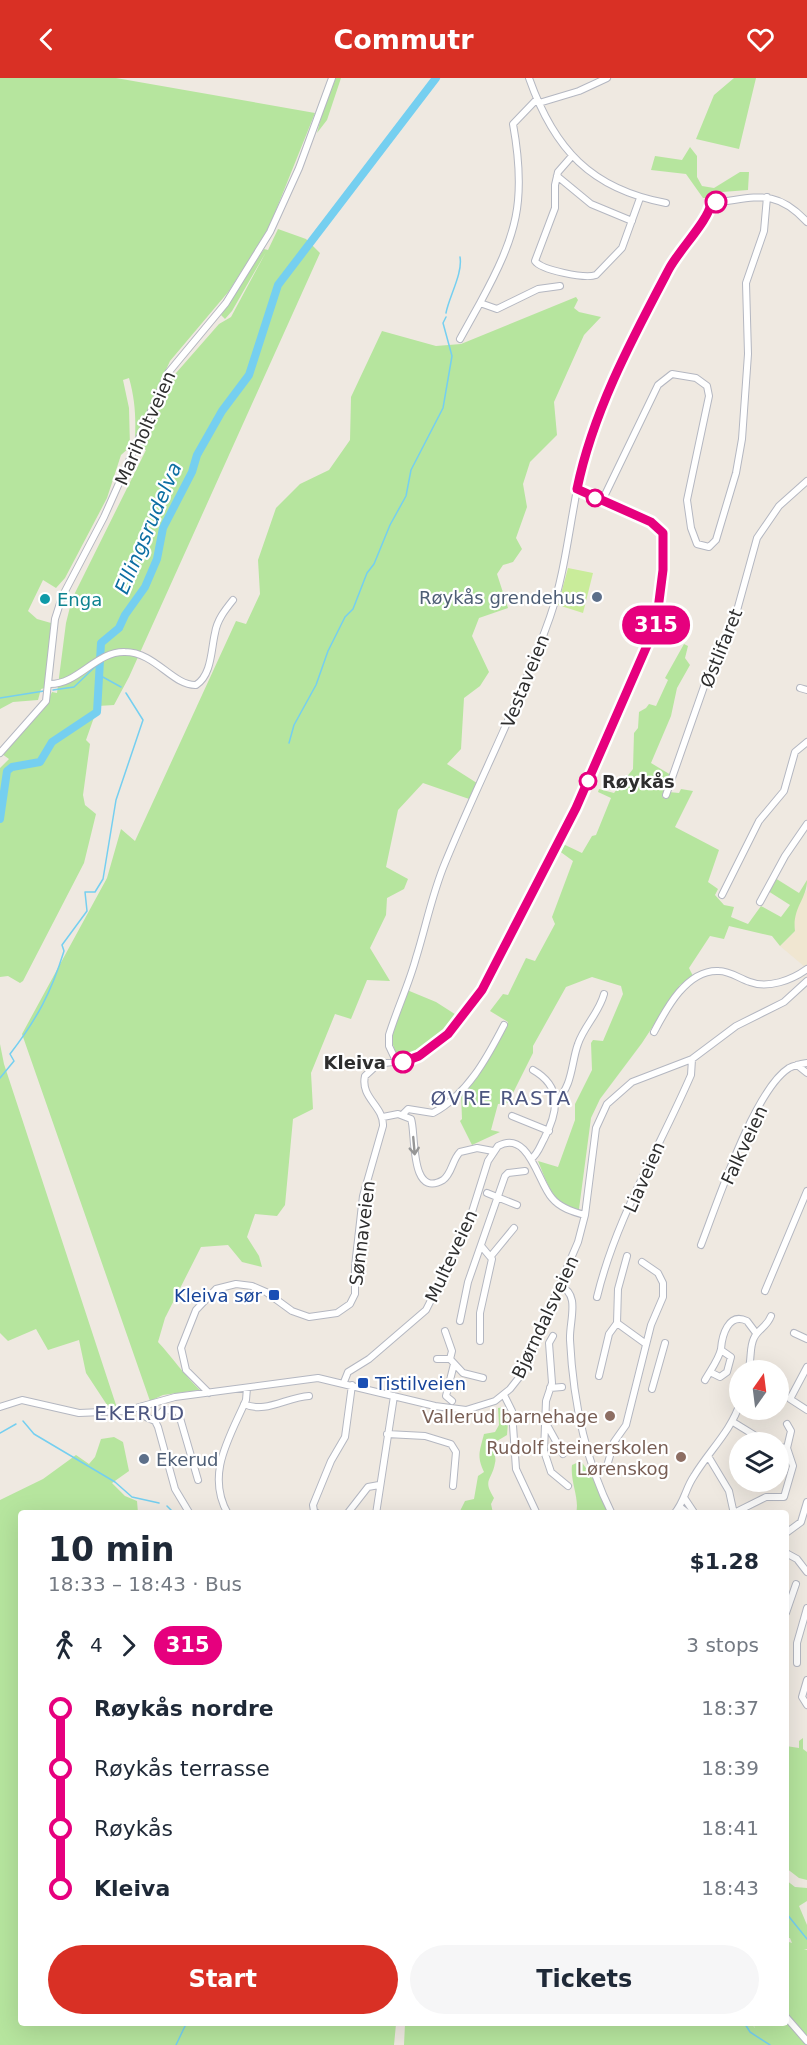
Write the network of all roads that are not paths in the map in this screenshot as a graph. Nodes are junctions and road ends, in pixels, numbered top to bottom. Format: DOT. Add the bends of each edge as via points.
graph roads {
  1 [pos="332,78"];
  2 [pos="529,78"];
  3 [pos="607,78"];
  4 [pos="538,101"];
  5 [pos="572,156"];
  6 [pos="557,176"];
  7 [pos="767,197"];
  8 [pos="640,198"];
  9 [pos="666,203"];
  10 [pos="632,221"];
  11 [pos="807,222"];
  12 [pos="560,286"];
  13 [pos="480,303"];
  14 [pos="460,339"];
  15 [pos="807,481"];
  16 [pos="577,489"];
  17 [pos="602,501"];
  18 [pos="233,600"];
  19 [pos="49,684"];
  20 [pos="807,742"];
  21 [pos="0,753"];
  22 [pos="666,795"];
  23 [pos="807,824"];
  24 [pos="722,895"];
  25 [pos="760,902"];
  26 [pos="807,969"];
  27 [pos="807,981"];
  28 [pos="604,994"];
  29 [pos="504,1025"];
  30 [pos="654,1032"];
  31 [pos="692,1059"];
  32 [pos="397,1063"];
  33 [pos="807,1063"];
  34 [pos="797,1065"];
  35 [pos="533,1070"];
  36 [pos="807,1073"];
  37 [pos="556,1101"];
  38 [pos="403,1114"];
  39 [pos="512,1116"];
  40 [pos="382,1117"];
  41 [pos="549,1131"];
  42 [pos="493,1151"];
  43 [pos="531,1159"];
  44 [pos="525,1171"];
  45 [pos="807,1191"];
  46 [pos="487,1193"];
  47 [pos="498,1198"];
  48 [pos="517,1205"];
  49 [pos="585,1215"];
  50 [pos="514,1228"];
  51 [pos="701,1245"];
  52 [pos="482,1246"];
  53 [pos="491,1256"];
  54 [pos="627,1256"];
  55 [pos="642,1262"];
  56 [pos="560,1286"];
  57 [pos="765,1291"];
  58 [pos="597,1297"];
  59 [pos="771,1316"];
  60 [pos="460,1321"];
  61 [pos="617,1323"];
  62 [pos="445,1331"];
  63 [pos="794,1333"];
  64 [pos="756,1334"];
  65 [pos="553,1336"];
  66 [pos="807,1339"];
  67 [pos="480,1341"];
  68 [pos="665,1343"];
  69 [pos="646,1344"];
  70 [pos="721,1350"];
  71 [pos="437,1359"];
  72 [pos="750,1360"];
  73 [pos="452,1362"];
  74 [pos="807,1367"];
  75 [pos="710,1372"];
  76 [pos="599,1376"];
  77 [pos="483,1378"];
  78 [pos="705,1380"];
  79 [pos="344,1382"];
  80 [pos="804,1382"];
  81 [pos="352,1384"];
  82 [pos="562,1387"];
  83 [pos="247,1388"];
  84 [pos="550,1388"];
  85 [pos="652,1389"];
  86 [pos="209,1393"];
  87 [pos="504,1395"];
  88 [pos="309,1396"];
  89 [pos="394,1396"];
  90 [pos="452,1401"];
  91 [pos="244,1404"];
  92 [pos="144,1406"];
  93 [pos="0,1407"];
  94 [pos="807,1410"];
  95 [pos="153,1420"];
  96 [pos="733,1422"];
  97 [pos="787,1424"];
  98 [pos="547,1425"];
  99 [pos="749,1432"];
  100 [pos="387,1434"];
  101 [pos="789,1440"];
  102 [pos="563,1454"];
  103 [pos="789,1454"];
  104 [pos="708,1456"];
  105 [pos="595,1471"];
  106 [pos="198,1480"];
  107 [pos="789,1480"];
  108 [pos="379,1485"];
  109 [pos="453,1486"];
  110 [pos="568,1486"];
  111 [pos="785,1492"];
  112 [pos="685,1499"];
  113 [pos="807,1502"];
  114 [pos="680,1507"];
  115 [pos="188,1510"];
  116 [pos="226,1510"];
  117 [pos="314,1510"];
  118 [pos="350,1510"];
  119 [pos="376,1510"];
  120 [pos="535,1510"];
  121 [pos="610,1510"];
  122 [pos="677,1510"];
  123 [pos="684,1510"];
  124 [pos="692,1510"];
  125 [pos="733,1510"];
  126 [pos="740,1510"];
  127 [pos="789,1531"];
  128 [pos="789,1555"];
  129 [pos="807,1572"];
  130 [pos="796,1584"];
  131 [pos="789,1604"];
  132 [pos="807,1608"];
  133 [pos="797,1663"];
  134 [pos="807,1680"];
  135 [pos="807,1705"];
  136 [pos="789,2020"];
  137 [pos="807,2041"];
  1 -- 19 [label="street, Mariholtveien" via="270,232 226,303 168,374 104,517 62,597 54,628"];
  2 -- 4 [label="street"];
  3 -- 4 [label="street" via="579,91"];
  4 -- 5 [label="street" via="554,134"];
  4 -- 13 [label="street" via="513,124 521,175 516,223 502,263"];
  5 -- 6 [label="street"];
  5 -- 8 [label="street" via="599,180"];
  6 -- 10 [label="street" via="591,204"];
  6 -- 10 [label="street" via="555,208 535,261 541,268 584,277 596,275 622,248"];
  7 -- 11 [label="street" via="785,202"];
  7 -- 16 [label="street, Vestaveien" via="711,203 707,216 683,246 618,370 594,426"];
  7 -- 17 [label="street" via="764,231 746,283 748,354 742,445 714,542 706,548 695,541 687,505 709,396 707,386 696,378 672,375 658,385"];
  8 -- 9 [label="street"];
  8 -- 10 [label="street"];
  12 -- 13 [label="street" via="538,289 497,309"];
  13 -- 14 [label="street"];
  15 -- 22 [label="street, Østlifaret" via="779,506 757,538 733,625 707,678"];
  16 -- 17 [label="street"];
  16 -- 32 [label="street, Vestaveien" via="551,612 521,695 446,862 390,1033 389,1046"];
  17 -- 32 [label="street" via="651,522 663,535 662,590 652,638 562,837 482,990 448,1034 419,1056"];
  18 -- 19 [label="street" via="219,620 212,656 196,685 184,682 147,656 123,651 102,657 66,680"];
  19 -- 21 [label="street, Mariholtveien" via="40,710"];
  20 -- 24 [label="street" via="795,752 784,791 759,821"];
  23 -- 25 [label="street"];
  26 -- 30 [label="street" via="765,984 721,971 695,978 679,992"];
  27 -- 31 [label="street, Bjørndalsveien" via="784,1002 736,1026"];
  28 -- 37 [label="street" via="598,1012 578,1043 573,1070"];
  29 -- 38 [label="street" via="484,1061 452,1100 434,1113 408,1109"];
  31 -- 49 [label="street, Bjørndalsveien" via="632,1082 604,1108 595,1134"];
  31 -- 58 [label="street, Liaveien" via="691,1075 628,1206"];
  32 -- 40 [label="street" via="375,1065 364,1079 366,1092"];
  33 -- 34 [label="street, Falkveien"];
  34 -- 36 [label="street"];
  34 -- 51 [label="street, Falkveien" via="774,1084 744,1136"];
  35 -- 37 [label="street" via="549,1083"];
  37 -- 41 [label="street"];
  38 -- 40 [label="street"];
  38 -- 42 [label="street, one-way" via="413,1122 413,1147 419,1171 431,1182 446,1177 460,1152 477,1148"];
  39 -- 41 [label="street"];
  40 -- 86 [label="street, Sønnaveien" via="383,1130 363,1196 355,1290 350,1304 337,1313 309,1317 291,1311 252,1286 236,1284 216,1289 196,1310 181,1348 186,1370"];
  41 -- 43 [label="street"];
  42 -- 43 [label="street" via="508,1143 518,1146"];
  42 -- 79 [label="street, Multeveien" via="466,1231 426,1310 348,1372"];
  43 -- 49 [label="street" via="552,1198 564,1208"];
  44 -- 47 [label="street" via="507,1173"];
  45 -- 57 [label="street"];
  46 -- 47 [label="street"];
  47 -- 48 [label="street"];
  47 -- 52 [label="street"];
  49 -- 56 [label="street, Bjørndalsveien"];
  50 -- 53 [label="street"];
  52 -- 53 [label="street"];
  52 -- 60 [label="street" via="468,1282"];
  53 -- 67 [label="street" via="480,1313"];
  54 -- 61 [label="street" via="618,1288"];
  55 -- 69 [label="street" via="658,1273 664,1291"];
  56 -- 87 [label="street, Bjørndalsveien" via="524,1370"];
  56 -- 105 [label="street" via="572,1296 572,1371 580,1425"];
  59 -- 64 [label="street"];
  61 -- 69 [label="street"];
  61 -- 76 [label="street" via="609,1334"];
  62 -- 73 [label="street"];
  63 -- 66 [label="street"];
  64 -- 70 [label="street" via="747,1320 736,1319 722,1336"];
  64 -- 72 [label="street"];
  65 -- 84 [label="street" via="549,1343"];
  68 -- 85 [label="street"];
  69 -- 105 [label="street" via="625,1428 614,1442 607,1466"];
  70 -- 75 [label="street"];
  70 -- 75 [label="street" via="731,1357 727,1372 720,1377"];
  71 -- 73 [label="street"];
  73 -- 77 [label="street" via="463,1373"];
  73 -- 90 [label="street" via="446,1396"];
  74 -- 80 [label="street"];
  75 -- 78 [label="street"];
  79 -- 81 [label="street, Bjørndalsveien"];
  79 -- 83 [label="street, Bjørndalsveien" via="313,1378"];
  80 -- 94 [label="street" via="790,1399"];
  81 -- 89 [label="street, Bjørndalsveien"];
  81 -- 117 [label="street" via="345,1437 331,1461"];
  82 -- 84 [label="street"];
  83 -- 86 [label="street, Bjørndalsveien"];
  83 -- 91 [label="street"];
  84 -- 98 [label="street"];
  86 -- 92 [label="street, Bjørndalsveien"];
  87 -- 89 [label="street, Bjørndalsveien" via="483,1406 462,1410"];
  87 -- 120 [label="street" via="512,1411 516,1469"];
  88 -- 91 [label="street" via="257,1408"];
  89 -- 100 [label="street"];
  91 -- 116 [label="street" via="217,1472 219,1497"];
  92 -- 93 [label="street, Bjørndalsveien" via="85,1414 22,1400"];
  92 -- 95 [label="street" via="146,1418"];
  95 -- 106 [label="street" via="168,1408 179,1413"];
  95 -- 115 [label="street" via="160,1431 175,1489"];
  96 -- 99 [label="street"];
  96 -- 104 [label="street"];
  97 -- 101 [label="street" via="791,1431"];
  98 -- 102 [label="street"];
  98 -- 110 [label="street" via="543,1447 548,1466"];
  100 -- 108 [label="street"];
  100 -- 109 [label="street" via="424,1436 451,1444 456,1452"];
  103 -- 107 [label="street" via="793,1466"];
  104 -- 112 [label="street" via="691,1480"];
  104 -- 125 [label="street" via="729,1491"];
  105 -- 121 [label="street"];
  108 -- 118 [label="street" via="368,1487"];
  108 -- 119 [label="street"];
  111 -- 126 [label="street" via="784,1497 766,1497"];
  112 -- 114 [label="street"];
  112 -- 124 [label="street"];
  113 -- 127 [label="street" via="801,1522"];
  114 -- 122 [label="street"];
  114 -- 123 [label="street"];
  128 -- 129 [label="street"];
  130 -- 131 [label="street"];
  132 -- 133 [label="street" via="797,1643"];
  134 -- 135 [label="street" via="802,1697"];
  136 -- 137 [label="street"];
}
